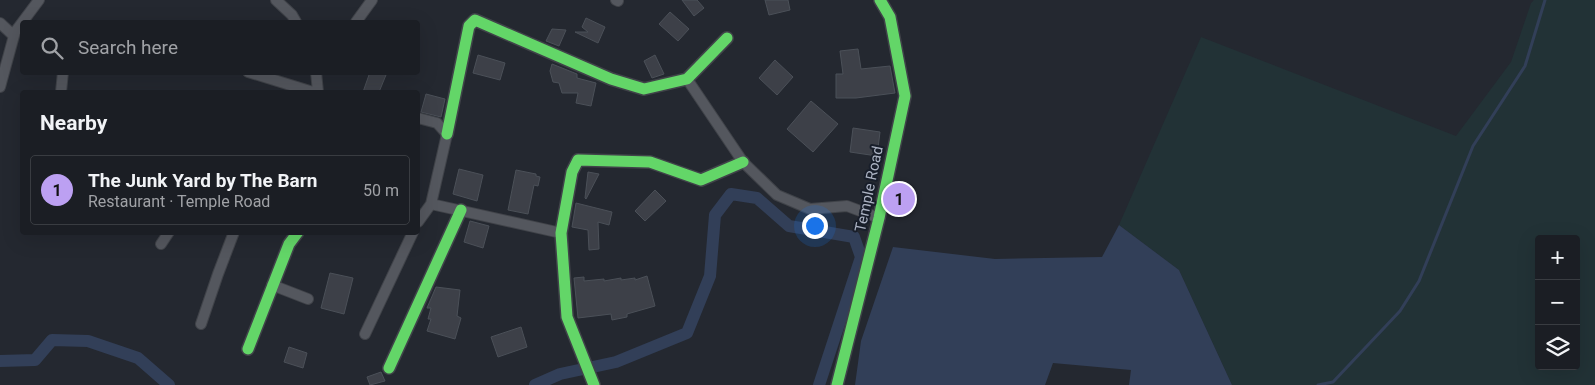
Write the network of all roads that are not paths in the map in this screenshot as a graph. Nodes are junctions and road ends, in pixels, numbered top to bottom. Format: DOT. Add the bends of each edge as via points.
graph roads {
  1 [pos="39,0"];
  2 [pos="276,0"];
  3 [pos="372,0"];
  4 [pos="880,0"];
  5 [pos="26,20"];
  6 [pos="295,20"];
  7 [pos="357,20"];
  8 [pos="0,23"];
  9 [pos="17,34"];
  10 [pos="727,38"];
  11 [pos="63,75"];
  12 [pos="258,75"];
  13 [pos="316,75"];
  14 [pos="687,79"];
  15 [pos="0,87"];
  16 [pos="61,90"];
  17 [pos="306,90"];
  18 [pos="318,90"];
  19 [pos="420,119"];
  20 [pos="446,134"];
  21 [pos="742,162"];
  22 [pos="431,204"];
  23 [pos="461,210"];
  24 [pos="879,218"];
  25 [pos="420,219"];
  26 [pos="561,233"];
  27 [pos="167,235"];
  28 [pos="233,235"];
  29 [pos="296,235"];
  30 [pos="412,235"];
  31 [pos="161,244"];
  32 [pos="272,285"];
  33 [pos="308,299"];
  34 [pos="201,324"];
  35 [pos="365,334"];
  36 [pos="248,350"];
  37 [pos="389,368"];
  38 [pos="593,384"];
  39 [pos="837,385"];
  1 -- 5 [label="street"];
  2 -- 6 [label="street"];
  3 -- 7 [label="street"];
  4 -- 24 [label="street, Temple Road" via="890,17 905,96"];
  8 -- 9 [label="street"];
  9 -- 15 [label="street"];
  10 -- 14 [label="street"];
  11 -- 16 [label="street"];
  12 -- 17 [label="street"];
  13 -- 18 [label="street"];
  14 -- 20 [label="street" via="644,89 612,79 476,20 469,26"];
  14 -- 21 [label="street"];
  19 -- 20 [label="street" via="437,123"];
  20 -- 22 [label="street"];
  21 -- 24 [label="street" via="777,195 810,209 847,206"];
  21 -- 26 [label="street" via="701,180 650,162 578,160 572,172"];
  22 -- 23 [label="street"];
  22 -- 25 [label="street"];
  23 -- 26 [label="street"];
  23 -- 37 [label="street"];
  24 -- 39 [label="street, Temple Road"];
  26 -- 38 [label="street" via="567,317"];
  27 -- 31 [label="street"];
  28 -- 34 [label="street"];
  29 -- 32 [label="street"];
  30 -- 35 [label="street"];
  32 -- 33 [label="street"];
  32 -- 36 [label="street"];
}
